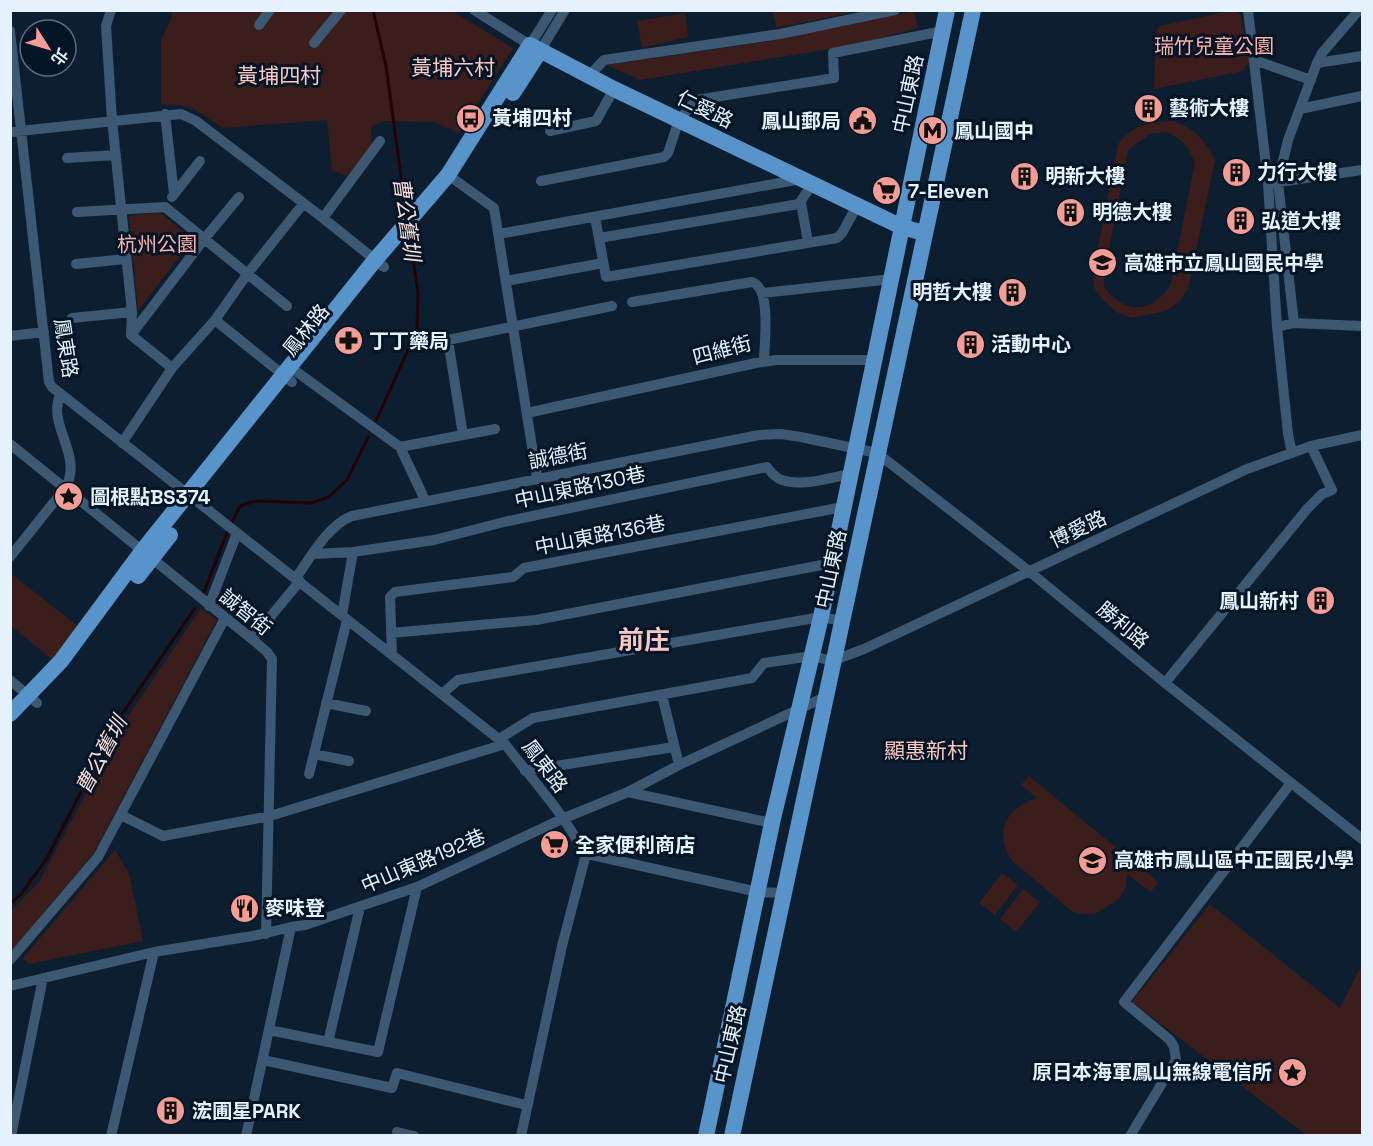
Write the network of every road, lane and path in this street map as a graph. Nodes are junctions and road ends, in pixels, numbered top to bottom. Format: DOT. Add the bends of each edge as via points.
graph roads {
  1 [pos="111,10"];
  2 [pos="270,10"];
  3 [pos="341,10"];
  4 [pos="474,10"];
  5 [pos="552,10"];
  6 [pos="565,10"];
  7 [pos="895,10"];
  8 [pos="947,10"];
  9 [pos="973,10"];
  10 [pos="1248,10"];
  11 [pos="1361,12"];
  12 [pos="259,25"];
  13 [pos="10,31"];
  14 [pos="943,31"];
  15 [pos="314,43"];
  16 [pos="535,48"];
  17 [pos="1362,56"];
  18 [pos="1254,60"];
  19 [pos="1317,63"];
  20 [pos="588,76"];
  21 [pos="1311,80"];
  22 [pos="614,89"];
  23 [pos="1362,96"];
  24 [pos="15,108"];
  25 [pos="1300,109"];
  26 [pos="165,114"];
  27 [pos="112,120"];
  28 [pos="679,120"];
  29 [pos="22,131"];
  30 [pos="550,131"];
  31 [pos="10,132"];
  32 [pos="380,141"];
  33 [pos="116,155"];
  34 [pos="67,158"];
  35 [pos="200,161"];
  36 [pos="1362,170"];
  37 [pos="452,179"];
  38 [pos="541,181"];
  39 [pos="806,182"];
  40 [pos="1274,182"];
  41 [pos="174,194"];
  42 [pos="239,197"];
  43 [pos="801,203"];
  44 [pos="303,204"];
  45 [pos="857,206"];
  46 [pos="165,207"];
  47 [pos="122,210"];
  48 [pos="77,212"];
  49 [pos="595,217"];
  50 [pos="323,218"];
  51 [pos="902,227"];
  52 [pos="924,233"];
  53 [pos="499,234"];
  54 [pos="205,238"];
  55 [pos="599,238"];
  56 [pos="808,242"];
  57 [pos="126,259"];
  58 [pos="603,263"];
  59 [pos="76,264"];
  60 [pos="380,264"];
  61 [pos="248,273"];
  62 [pos="892,279"];
  63 [pos="506,281"];
  64 [pos="762,293"];
  65 [pos="632,302"];
  66 [pos="287,306"];
  67 [pos="612,306"];
  68 [pos="132,312"];
  69 [pos="72,318"];
  70 [pos="215,320"];
  71 [pos="1294,323"];
  72 [pos="513,326"];
  73 [pos="1362,326"];
  74 [pos="1278,327"];
  75 [pos="44,332"];
  76 [pos="131,335"];
  77 [pos="10,336"];
  78 [pos="875,360"];
  79 [pos="764,362"];
  80 [pos="172,368"];
  81 [pos="291,374"];
  82 [pos="60,395"];
  83 [pos="527,413"];
  84 [pos="495,429"];
  85 [pos="463,435"];
  86 [pos="1362,435"];
  87 [pos="122,443"];
  88 [pos="10,444"];
  89 [pos="1311,446"];
  90 [pos="400,447"];
  91 [pos="856,448"];
  92 [pos="877,453"];
  93 [pos="1292,453"];
  94 [pos="850,474"];
  95 [pos="537,478"];
  96 [pos="66,487"];
  97 [pos="192,499"];
  98 [pos="425,500"];
  99 [pos="843,507"];
  100 [pos="237,533"];
  101 [pos="353,552"];
  102 [pos="148,554"];
  103 [pos="314,554"];
  104 [pos="10,557"];
  105 [pos="832,563"];
  106 [pos="1030,572"];
  107 [pos="298,580"];
  108 [pos="209,606"];
  109 [pos="345,617"];
  110 [pos="821,617"];
  111 [pos="225,618"];
  112 [pos="842,621"];
  113 [pos="391,633"];
  114 [pos="252,639"];
  115 [pos="392,655"];
  116 [pos="812,656"];
  117 [pos="832,661"];
  118 [pos="10,680"];
  119 [pos="1165,683"];
  120 [pos="442,694"];
  121 [pos="662,695"];
  122 [pos="825,697"];
  123 [pos="33,700"];
  124 [pos="326,703"];
  125 [pos="798,709"];
  126 [pos="366,711"];
  127 [pos="10,714"];
  128 [pos="10,728"];
  129 [pos="502,742"];
  130 [pos="674,747"];
  131 [pos="314,754"];
  132 [pos="349,762"];
  133 [pos="679,765"];
  134 [pos="525,771"];
  135 [pos="309,774"];
  136 [pos="1291,783"];
  137 [pos="628,792"];
  138 [pos="121,815"];
  139 [pos="270,816"];
  140 [pos="562,819"];
  141 [pos="772,823"];
  142 [pos="1362,839"];
  143 [pos="583,853"];
  144 [pos="417,887"];
  145 [pos="758,892"];
  146 [pos="784,893"];
  147 [pos="360,907"];
  148 [pos="291,927"];
  149 [pos="266,934"];
  150 [pos="154,952"];
  151 [pos="10,960"];
  152 [pos="43,978"];
  153 [pos="10,986"];
  154 [pos="269,1030"];
  155 [pos="328,1042"];
  156 [pos="262,1060"];
  157 [pos="526,1105"];
  158 [pos="397,1132"];
  159 [pos="10,1136"];
  160 [pos="111,1136"];
  161 [pos="246,1136"];
  162 [pos="414,1136"];
  163 [pos="520,1136"];
  164 [pos="706,1136"];
  165 [pos="732,1136"];
  166 [pos="1130,1136"];
  1 -- 27 [label="street" via="106,26"];
  2 -- 12 [label="street"];
  3 -- 15 [label="street"];
  4 -- 16 [label="street, 仁愛路"];
  5 -- 16 [label="street, 鳳林路"];
  6 -- 16 [label="street, 鳳林路"];
  7 -- 20 [label="street" via="780,34 604,60"];
  8 -- 14 [label="main road, 中山東路"];
  9 -- 52 [label="main road, 中山東路"];
  10 -- 18 [label="street"];
  11 -- 19 [label="street"];
  13 -- 24 [label="street, 鳳東路"];
  14 -- 28 [label="street" via="833,53 834,78 696,100"];
  14 -- 51 [label="main road, 中山東路"];
  16 -- 20 [label="main road, 仁愛路"];
  16 -- 37 [label="main road, 鳳林路"];
  17 -- 19 [label="street"];
  18 -- 21 [label="street"];
  18 -- 40 [label="street"];
  19 -- 21 [label="street"];
  20 -- 22 [label="main road, 仁愛路"];
  21 -- 25 [label="street"];
  22 -- 28 [label="main road, 仁愛路"];
  22 -- 30 [label="street" via="596,121"];
  23 -- 25 [label="street"];
  24 -- 29 [label="street, 鳳東路"];
  25 -- 40 [label="street"];
  26 -- 27 [label="street"];
  26 -- 41 [label="street"];
  26 -- 44 [label="street" via="181,114 196,121"];
  27 -- 29 [label="street"];
  27 -- 33 [label="street"];
  28 -- 38 [label="street" via="668,153 659,160"];
  28 -- 39 [label="main road, 仁愛路"];
  29 -- 31 [label="street"];
  29 -- 75 [label="street, 鳳東路"];
  32 -- 50 [label="street"];
  33 -- 34 [label="street"];
  33 -- 47 [label="street"];
  35 -- 41 [label="street"];
  36 -- 40 [label="street"];
  37 -- 53 [label="street" via="494,208"];
  37 -- 60 [label="main road, 鳳林路"];
  39 -- 43 [label="street"];
  39 -- 45 [label="main road, 仁愛路"];
  39 -- 49 [label="street"];
  40 -- 71 [label="street"];
  40 -- 74 [label="street"];
  41 -- 46 [label="street"];
  42 -- 54 [label="street"];
  43 -- 55 [label="street"];
  43 -- 56 [label="street"];
  44 -- 50 [label="street"];
  44 -- 61 [label="street"];
  45 -- 51 [label="main road, 仁愛路"];
  45 -- 56 [label="street" via="840,236"];
  46 -- 47 [label="street"];
  46 -- 54 [label="street"];
  47 -- 48 [label="street"];
  47 -- 57 [label="street"];
  49 -- 53 [label="street"];
  49 -- 55 [label="street"];
  50 -- 60 [label="street"];
  51 -- 52 [label="main road, 仁愛路"];
  51 -- 62 [label="main road, 中山東路"];
  52 -- 92 [label="main road, 中山東路"];
  53 -- 63 [label="street"];
  54 -- 61 [label="street"];
  54 -- 76 [label="street"];
  55 -- 58 [label="street"];
  56 -- 58 [label="street" via="606,277"];
  57 -- 59 [label="street"];
  57 -- 68 [label="street"];
  58 -- 63 [label="street"];
  60 -- 81 [label="main road, 鳳林路"];
  61 -- 66 [label="street"];
  61 -- 70 [label="street"];
  62 -- 64 [label="street"];
  62 -- 78 [label="main road, 中山東路"];
  63 -- 72 [label="street"];
  64 -- 65 [label="street" via="752,282"];
  64 -- 79 [label="street, 四維街"];
  67 -- 72 [label="street"];
  68 -- 69 [label="street"];
  68 -- 76 [label="street"];
  70 -- 80 [label="street"];
  70 -- 81 [label="street"];
  71 -- 73 [label="street"];
  71 -- 74 [label="street"];
  72 -- 83 [label="street"];
  72 -- 85 [label="street" via="448,340"];
  74 -- 93 [label="street"];
  75 -- 77 [label="street"];
  75 -- 82 [label="street, 鳳東路" via="49,382"];
  76 -- 80 [label="street"];
  78 -- 79 [label="street"];
  78 -- 91 [label="main road, 中山東路"];
  79 -- 83 [label="street, 四維街"];
  80 -- 87 [label="street"];
  81 -- 90 [label="street"];
  81 -- 97 [label="main road, 鳳林路"];
  82 -- 87 [label="street, 鳳東路"];
  82 -- 96 [label="street" via="56,410 72,470"];
  83 -- 95 [label="street"];
  84 -- 85 [label="street"];
  85 -- 90 [label="street"];
  86 -- 89 [label="street, 博愛路"];
  87 -- 97 [label="street, 鳳東路"];
  88 -- 96 [label="street, 誠智街"];
  89 -- 93 [label="street, 博愛路"];
  89 -- 119 [label="street" via="1332,490 1307,509"];
  90 -- 98 [label="street"];
  91 -- 92 [label="street, 勝利路"];
  91 -- 94 [label="main road, 中山東路"];
  91 -- 95 [label="street, 誠德街" via="781,434 759,435"];
  92 -- 106 [label="street, 勝利路"];
  92 -- 112 [label="main road, 中山東路"];
  93 -- 106 [label="street, 博愛路" via="1247,469"];
  94 -- 99 [label="main road, 中山東路"];
  94 -- 101 [label="street, 中山東路130巷" via="803,483 782,480 767,467 434,540"];
  95 -- 98 [label="street, 誠德街"];
  96 -- 102 [label="street, 誠智街"];
  96 -- 104 [label="street"];
  97 -- 100 [label="street, 鳳東路"];
  97 -- 102 [label="main road, 鳳林路"];
  98 -- 103 [label="street, 誠德街" via="343,519"];
  99 -- 105 [label="main road, 中山東路"];
  99 -- 113 [label="street, 中山東路136巷" via="524,568 513,577 395,592 390,597"];
  100 -- 107 [label="street, 鳳東路"];
  100 -- 108 [label="street"];
  101 -- 103 [label="street, 中山東路130巷"];
  101 -- 109 [label="street"];
  102 -- 108 [label="street, 誠智街"];
  102 -- 123 [label="main road, 鳳林路" via="65,665"];
  103 -- 107 [label="street, 誠德街"];
  105 -- 110 [label="main road, 中山東路"];
  105 -- 113 [label="street" via="536,620"];
  106 -- 117 [label="street, 博愛路"];
  106 -- 119 [label="street, 勝利路"];
  107 -- 109 [label="street, 鳳東路"];
  107 -- 114 [label="street, 誠德街"];
  108 -- 111 [label="street, 誠智街"];
  109 -- 115 [label="street, 鳳東路"];
  109 -- 124 [label="street"];
  110 -- 112 [label="street"];
  110 -- 116 [label="main road, 中山東路"];
  110 -- 120 [label="street" via="458,680"];
  111 -- 114 [label="street, 誠智街"];
  111 -- 138 [label="street"];
  112 -- 117 [label="main road, 中山東路"];
  113 -- 115 [label="street, 中山東路136巷"];
  114 -- 139 [label="street, 誠智街" via="270,655 273,664"];
  115 -- 120 [label="street, 鳳東路"];
  116 -- 117 [label="street"];
  116 -- 121 [label="street" via="764,663 746,680"];
  116 -- 125 [label="main road, 中山東路"];
  117 -- 122 [label="main road, 中山東路"];
  118 -- 123 [label="street"];
  119 -- 136 [label="street, 勝利路"];
  120 -- 129 [label="street, 鳳東路"];
  121 -- 129 [label="street" via="533,718"];
  121 -- 130 [label="street"];
  122 -- 125 [label="street, 中山東路192巷"];
  122 -- 146 [label="main road, 中山東路"];
  123 -- 127 [label="main road"];
  123 -- 128 [label="main road"];
  124 -- 126 [label="street"];
  124 -- 131 [label="street"];
  125 -- 133 [label="street, 中山東路192巷"];
  125 -- 141 [label="main road, 中山東路"];
  129 -- 134 [label="street, 鳳東路"];
  129 -- 139 [label="street"];
  130 -- 133 [label="street"];
  130 -- 134 [label="street"];
  131 -- 132 [label="street"];
  131 -- 135 [label="street"];
  133 -- 137 [label="street, 中山東路192巷"];
  134 -- 140 [label="street, 鳳東路"];
  136 -- 142 [label="street, 勝利路"];
  136 -- 166 [label="street" via="1124,1002 1170,1040 1176,1060"];
  137 -- 140 [label="street, 中山東路192巷"];
  137 -- 141 [label="street"];
  138 -- 139 [label="street" via="163,836"];
  138 -- 151 [label="street" via="98,857"];
  139 -- 149 [label="street, 誠智街"];
  140 -- 143 [label="street, 鳳東路"];
  140 -- 144 [label="street, 中山東路192巷"];
  141 -- 145 [label="main road, 中山東路"];
  143 -- 145 [label="street"];
  143 -- 157 [label="street" via="585,858"];
  144 -- 147 [label="street, 中山東路192巷"];
  144 -- 155 [label="street" via="378,1052"];
  145 -- 146 [label="street"];
  145 -- 164 [label="main road, 中山東路"];
  146 -- 165 [label="main road, 中山東路"];
  147 -- 148 [label="street, 中山東路192巷"];
  147 -- 155 [label="street"];
  148 -- 149 [label="street, 中山東路192巷"];
  148 -- 154 [label="street"];
  149 -- 150 [label="street, 中山東路192巷"];
  150 -- 152 [label="street, 中山東路192巷"];
  150 -- 160 [label="street"];
  152 -- 153 [label="street, 中山東路192巷"];
  152 -- 159 [label="street"];
  154 -- 155 [label="street"];
  154 -- 156 [label="street"];
  156 -- 157 [label="street" via="392,1088 397,1073"];
  156 -- 161 [label="street"];
  157 -- 163 [label="street"];
  158 -- 162 [label="street"];
}
